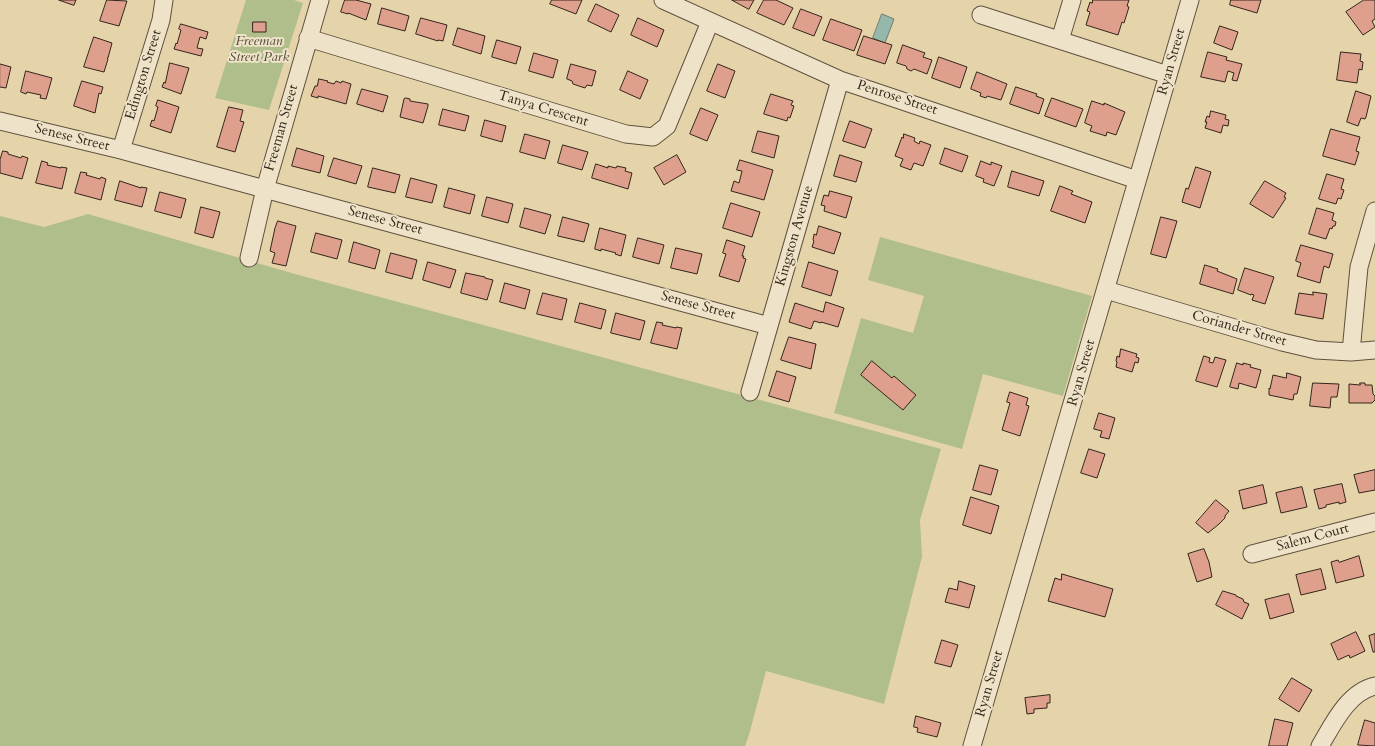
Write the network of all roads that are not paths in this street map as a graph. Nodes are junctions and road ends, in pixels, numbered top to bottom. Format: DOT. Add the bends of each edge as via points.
graph roads {
  1 [pos="164,0"];
  2 [pos="320,0"];
  3 [pos="663,0"];
  4 [pos="1072,0"];
  5 [pos="1190,0"];
  6 [pos="981,14"];
  7 [pos="710,22"];
  8 [pos="308,38"];
  9 [pos="1060,40"];
  10 [pos="1168,75"];
  11 [pos="840,80"];
  12 [pos="0,121"];
  13 [pos="121,150"];
  14 [pos="1137,180"];
  15 [pos="265,189"];
  16 [pos="1375,211"];
  17 [pos="248,258"];
  18 [pos="1106,290"];
  19 [pos="769,326"];
  20 [pos="1375,350"];
  21 [pos="1351,352"];
  22 [pos="750,392"];
  23 [pos="1375,522"];
  24 [pos="1252,554"];
  25 [pos="1375,686"];
  26 [pos="972,746"];
  27 [pos="1320,746"];
  1 -- 13 [label="street, Edington Street" via="161,20"];
  2 -- 8 [label="street, Freeman Street"];
  3 -- 7 [label="street, Penrose Street"];
  4 -- 9 [label="street"];
  5 -- 10 [label="street, Ryan Street"];
  6 -- 9 [label="street"];
  7 -- 8 [label="street, Tanya Crescent" via="667,126 653,137 626,134"];
  7 -- 11 [label="street, Penrose Street"];
  8 -- 15 [label="street, Freeman Street"];
  9 -- 10 [label="street"];
  10 -- 14 [label="street, Ryan Street"];
  11 -- 14 [label="street, Penrose Street"];
  11 -- 19 [label="street, Kingston Avenue"];
  12 -- 13 [label="street, Senese Street"];
  13 -- 15 [label="street, Senese Street"];
  14 -- 18 [label="street, Ryan Street"];
  15 -- 17 [label="street, Freeman Street"];
  15 -- 19 [label="street, Senese Street"];
  16 -- 21 [label="street" via="1359,268"];
  18 -- 21 [label="street, Coriander Street" via="1282,342 1316,350"];
  18 -- 26 [label="street, Ryan Street"];
  19 -- 22 [label="street, Kingston Avenue"];
  20 -- 21 [label="street, Coriander Street"];
  23 -- 24 [label="street, Salem Court"];
  25 -- 27 [label="street" via="1366,688 1343,708"];
}
